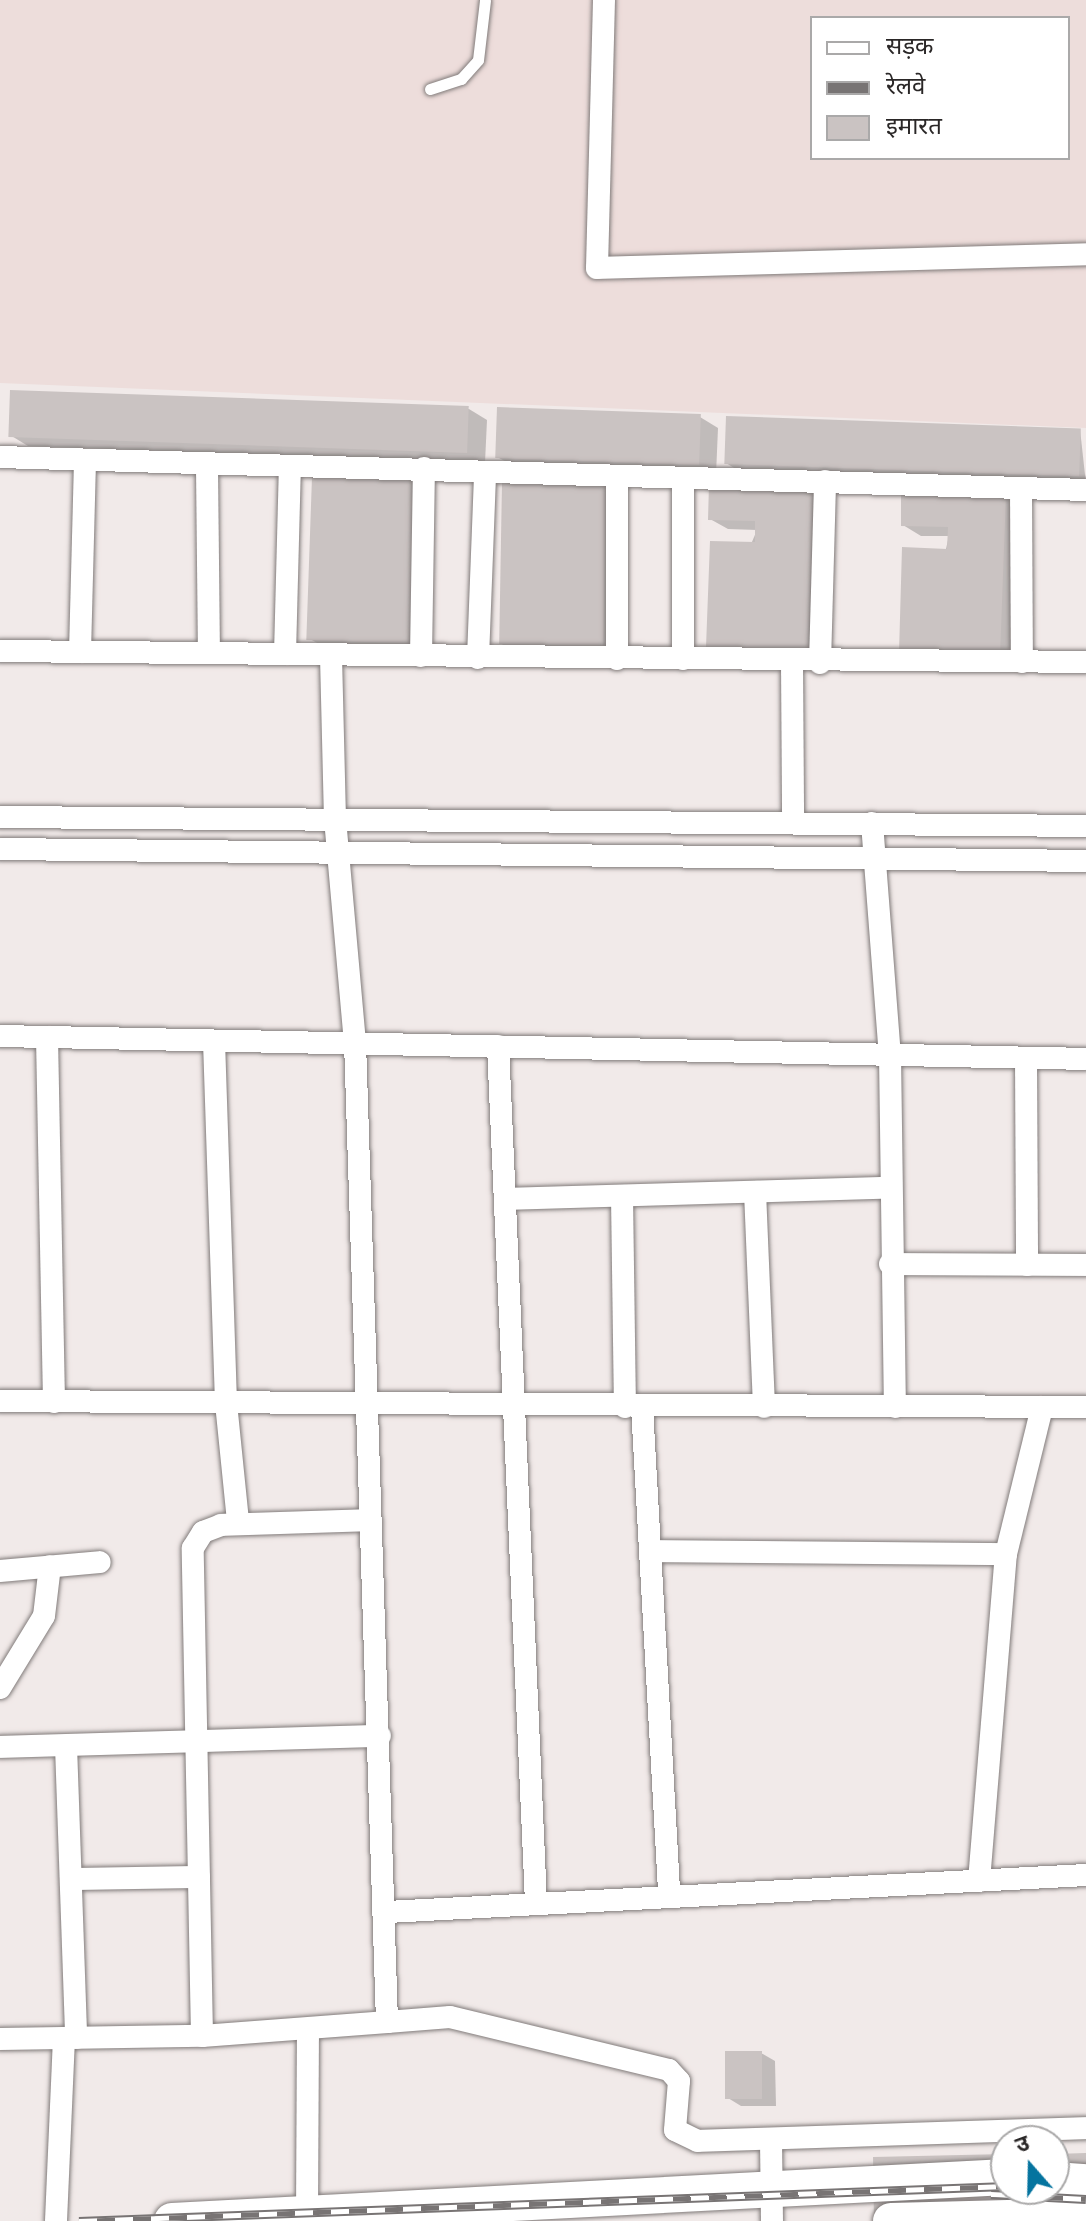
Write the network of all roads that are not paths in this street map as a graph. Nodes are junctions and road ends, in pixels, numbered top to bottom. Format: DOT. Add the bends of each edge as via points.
graph roads {
  1 [pos="485,0"];
  2 [pos="604,0"];
  3 [pos="430,89"];
  4 [pos="1086,254"];
  5 [pos="0,457"];
  6 [pos="85,461"];
  7 [pos="207,467"];
  8 [pos="424,468"];
  9 [pos="290,469"];
  10 [pos="485,473"];
  11 [pos="617,477"];
  12 [pos="683,479"];
  13 [pos="825,481"];
  14 [pos="1021,488"];
  15 [pos="1086,490"];
  16 [pos="0,651"];
  17 [pos="80,652"];
  18 [pos="209,653"];
  19 [pos="285,654"];
  20 [pos="331,655"];
  21 [pos="421,656"];
  22 [pos="478,658"];
  23 [pos="617,659"];
  24 [pos="683,659"];
  25 [pos="792,662"];
  26 [pos="1022,662"];
  27 [pos="1086,662"];
  28 [pos="820,663"];
  29 [pos="0,817"];
  30 [pos="335,820"];
  31 [pos="793,823"];
  32 [pos="872,823"];
  33 [pos="1086,826"];
  34 [pos="0,849"];
  35 [pos="339,852"];
  36 [pos="874,859"];
  37 [pos="1086,861"];
  38 [pos="0,1036"];
  39 [pos="47,1037"];
  40 [pos="214,1041"];
  41 [pos="355,1043"];
  42 [pos="498,1046"];
  43 [pos="890,1055"];
  44 [pos="1026,1058"];
  45 [pos="1086,1059"];
  46 [pos="887,1188"];
  47 [pos="755,1192"];
  48 [pos="622,1196"];
  49 [pos="506,1199"];
  50 [pos="890,1264"];
  51 [pos="1027,1265"];
  52 [pos="1086,1265"];
  53 [pos="0,1401"];
  54 [pos="54,1402"];
  55 [pos="226,1403"];
  56 [pos="365,1405"];
  57 [pos="518,1407"];
  58 [pos="634,1407"];
  59 [pos="764,1407"];
  60 [pos="895,1407"];
  61 [pos="1042,1407"];
  62 [pos="1086,1407"];
  63 [pos="370,1520"];
  64 [pos="238,1522"];
  65 [pos="653,1551"];
  66 [pos="1006,1554"];
  67 [pos="100,1562"];
  68 [pos="50,1566"];
  69 [pos="0,1571"];
  70 [pos="0,1688"];
  71 [pos="380,1736"];
  72 [pos="202,1742"];
  73 [pos="66,1746"];
  74 [pos="0,1747"];
  75 [pos="1086,1875"];
  76 [pos="199,1877"];
  77 [pos="71,1879"];
  78 [pos="979,1881"];
  79 [pos="669,1897"];
  80 [pos="536,1904"];
  81 [pos="387,1912"];
  82 [pos="387,2022"];
  83 [pos="308,2029"];
  84 [pos="202,2036"];
  85 [pos="70,2038"];
  86 [pos="0,2039"];
  87 [pos="1086,2128"];
  88 [pos="771,2140"];
  89 [pos="990,2179"];
  90 [pos="771,2204"];
  91 [pos="307,2215"];
  92 [pos="1086,2216"];
  93 [pos="56,2221"];
  94 [pos="172,2221"];
  95 [pos="891,2221"];
  1 -- 3 [label="lane" via="478,60 461,79"];
  2 -- 4 [label="street" via="597,268"];
  5 -- 6 [label="street"];
  6 -- 7 [label="street"];
  6 -- 17 [label="street"];
  7 -- 9 [label="street"];
  7 -- 18 [label="street"];
  8 -- 9 [label="street"];
  8 -- 10 [label="street"];
  8 -- 21 [label="street"];
  9 -- 19 [label="street"];
  10 -- 11 [label="street"];
  10 -- 22 [label="street"];
  11 -- 12 [label="street"];
  11 -- 23 [label="street"];
  12 -- 13 [label="street"];
  12 -- 24 [label="street"];
  13 -- 14 [label="street"];
  13 -- 28 [label="street"];
  14 -- 15 [label="street"];
  14 -- 26 [label="street"];
  16 -- 17 [label="street"];
  17 -- 18 [label="street"];
  18 -- 19 [label="street"];
  19 -- 20 [label="street"];
  20 -- 21 [label="street"];
  20 -- 30 [label="street"];
  21 -- 22 [label="street"];
  22 -- 23 [label="street"];
  23 -- 24 [label="street"];
  24 -- 25 [label="street"];
  25 -- 28 [label="street"];
  25 -- 31 [label="street"];
  26 -- 27 [label="street"];
  26 -- 28 [label="street"];
  29 -- 30 [label="street"];
  30 -- 31 [label="street"];
  30 -- 35 [label="street"];
  31 -- 32 [label="street"];
  32 -- 33 [label="street"];
  32 -- 36 [label="street"];
  34 -- 35 [label="street"];
  35 -- 36 [label="street"];
  35 -- 41 [label="street"];
  36 -- 37 [label="street"];
  36 -- 43 [label="street"];
  38 -- 39 [label="street"];
  39 -- 40 [label="street"];
  39 -- 54 [label="street"];
  40 -- 41 [label="street"];
  40 -- 55 [label="street"];
  41 -- 42 [label="street"];
  41 -- 56 [label="street"];
  42 -- 43 [label="street"];
  42 -- 49 [label="street"];
  43 -- 44 [label="street"];
  43 -- 46 [label="street"];
  44 -- 45 [label="street"];
  44 -- 51 [label="street"];
  46 -- 47 [label="street"];
  46 -- 50 [label="street"];
  47 -- 48 [label="street"];
  47 -- 59 [label="street"];
  48 -- 49 [label="street"];
  48 -- 58 [label="street"];
  49 -- 57 [label="street"];
  50 -- 51 [label="street"];
  50 -- 60 [label="street"];
  51 -- 52 [label="street"];
  53 -- 54 [label="street"];
  54 -- 55 [label="street"];
  55 -- 56 [label="street"];
  55 -- 64 [label="street"];
  56 -- 57 [label="street"];
  56 -- 63 [label="street"];
  57 -- 58 [label="street"];
  57 -- 80 [label="street"];
  58 -- 59 [label="street"];
  58 -- 65 [label="street"];
  59 -- 60 [label="street"];
  60 -- 61 [label="street"];
  61 -- 62 [label="street"];
  61 -- 66 [label="street"];
  63 -- 64 [label="street"];
  63 -- 71 [label="street"];
  64 -- 72 [label="street" via="203,1532 191,1559"];
  65 -- 66 [label="street"];
  65 -- 79 [label="street"];
  66 -- 78 [label="street"];
  67 -- 68 [label="street"];
  68 -- 69 [label="street"];
  68 -- 70 [label="street" via="44,1616"];
  71 -- 72 [label="street"];
  71 -- 81 [label="street"];
  72 -- 73 [label="street"];
  72 -- 76 [label="street"];
  73 -- 74 [label="street"];
  73 -- 77 [label="street"];
  75 -- 78 [label="street"];
  76 -- 77 [label="street"];
  76 -- 84 [label="street"];
  77 -- 85 [label="street"];
  78 -- 79 [label="street"];
  79 -- 80 [label="street"];
  80 -- 81 [label="street"];
  81 -- 82 [label="street"];
  82 -- 83 [label="street"];
  82 -- 88 [label="street" via="450,2017 669,2070 679,2081 681,2138"];
  83 -- 84 [label="street"];
  83 -- 91 [label="street"];
  84 -- 85 [label="street"];
  85 -- 86 [label="street"];
  85 -- 93 [label="street"];
  87 -- 88 [label="street"];
  88 -- 90 [label="street"];
  89 -- 90 [label="highway"];
  90 -- 91 [label="highway"];
  91 -- 94 [label="highway"];
  92 -- 95 [label="highway"];
}
